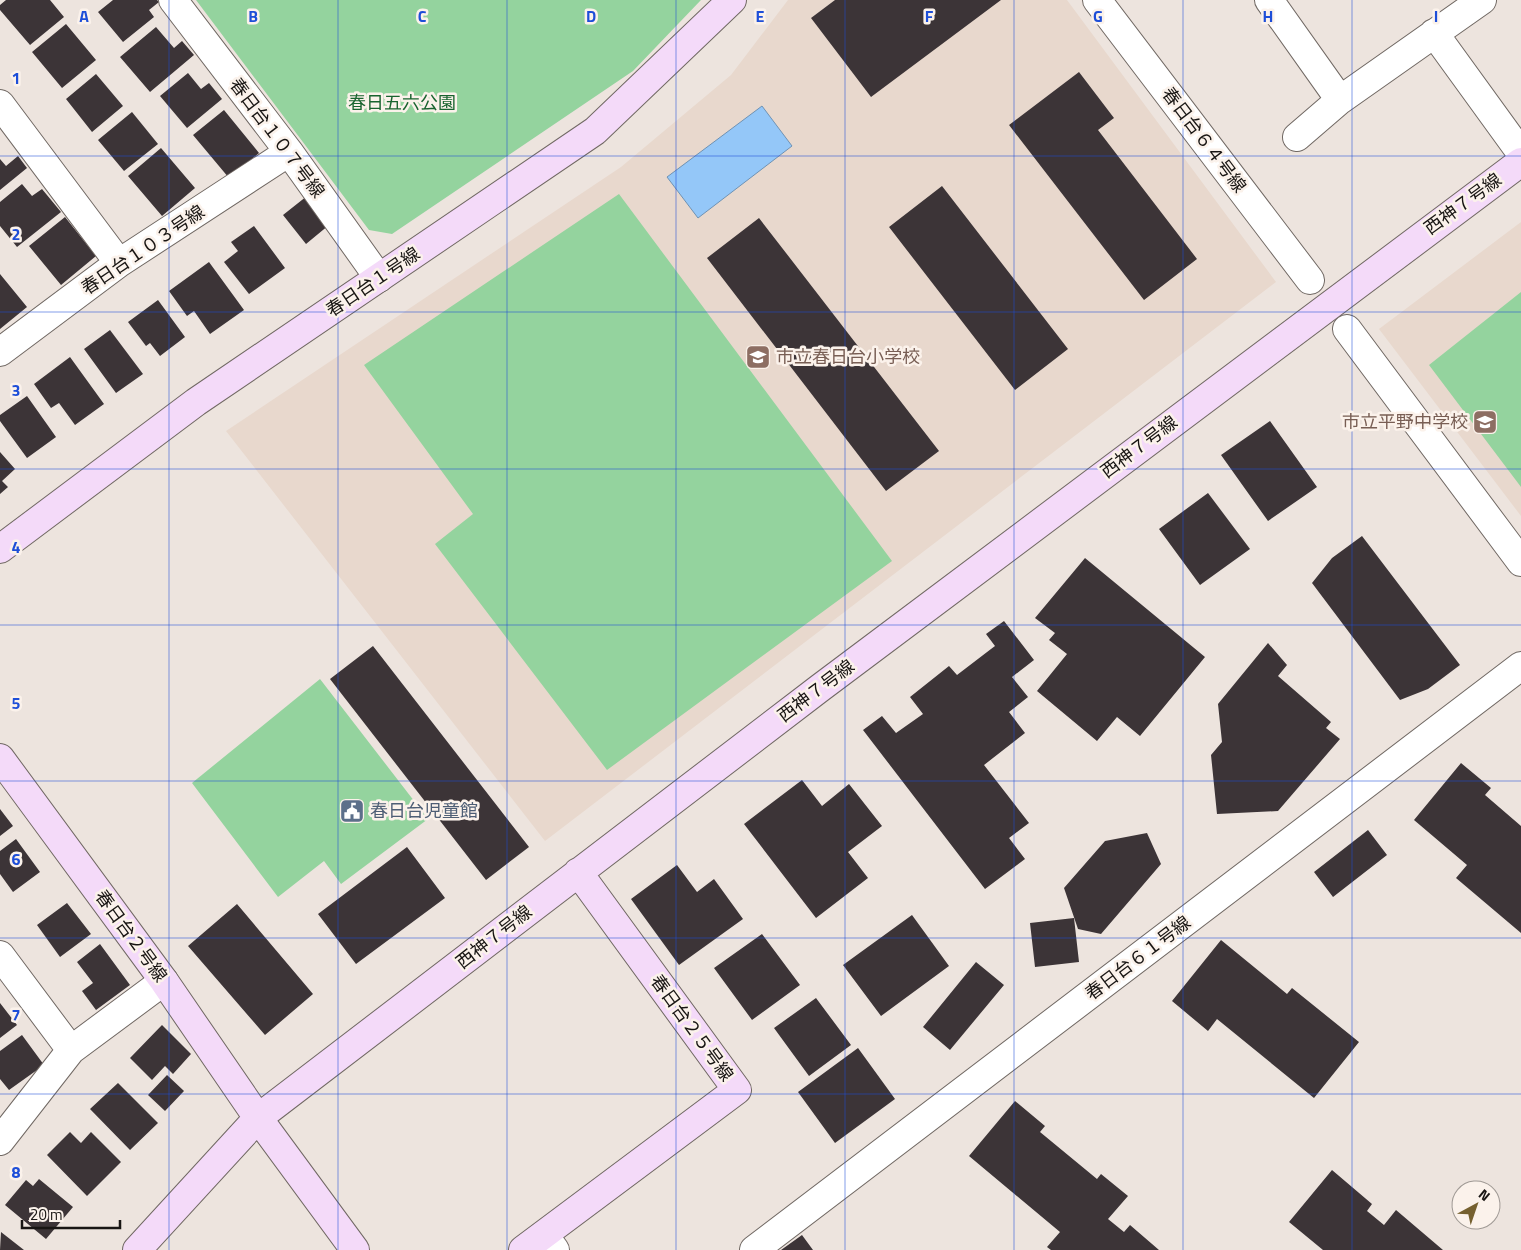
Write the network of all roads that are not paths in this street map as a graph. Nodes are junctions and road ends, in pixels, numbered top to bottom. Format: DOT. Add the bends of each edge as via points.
graph roads {
  1 [pos="173,0"];
  2 [pos="732,0"];
  3 [pos="1097,0"];
  4 [pos="1269,0"];
  5 [pos="1482,0"];
  6 [pos="1434,33"];
  7 [pos="1340,100"];
  8 [pos="0,104"];
  9 [pos="1297,137"];
  10 [pos="289,152"];
  11 [pos="1521,153"];
  12 [pos="1521,162"];
  13 [pos="119,263"];
  14 [pos="379,278"];
  15 [pos="1310,280"];
  16 [pos="1347,330"];
  17 [pos="0,352"];
  18 [pos="0,549"];
  19 [pos="1521,562"];
  20 [pos="1521,666"];
  21 [pos="0,758"];
  22 [pos="578,872"];
  23 [pos="0,954"];
  24 [pos="164,981"];
  25 [pos="71,1050"];
  26 [pos="258,1118"];
  27 [pos="0,1140"];
  28 [pos="541,1245"];
  29 [pos="137,1250"];
  30 [pos="356,1250"];
  31 [pos="754,1250"];
  1 -- 10 [label="street, 春日台１０７号線"];
  2 -- 14 [label="street, 春日台１号線" via="595,131"];
  3 -- 15 [label="street, 春日台６４号線"];
  4 -- 7 [label="street"];
  5 -- 6 [label="street"];
  6 -- 7 [label="street"];
  6 -- 11 [label="street"];
  7 -- 9 [label="street"];
  8 -- 13 [label="street"];
  10 -- 13 [label="street, 春日台１０３号線"];
  10 -- 14 [label="street, 春日台１０７号線"];
  12 -- 22 [label="street, 西神７号線" via="1328,304"];
  13 -- 17 [label="street, 春日台１０３号線"];
  14 -- 18 [label="street, 春日台１号線" via="196,402"];
  16 -- 19 [label="street"];
  20 -- 31 [label="street, 春日台６１号線"];
  21 -- 24 [label="street, 春日台２号線"];
  22 -- 26 [label="street, 西神７号線"];
  22 -- 28 [label="street, 春日台２５号線" via="737,1090"];
  23 -- 25 [label="street"];
  24 -- 25 [label="street"];
  24 -- 26 [label="street, 春日台２号線"];
  25 -- 27 [label="street"];
  26 -- 29 [label="street, 西神７号線"];
  26 -- 30 [label="street"];
}
